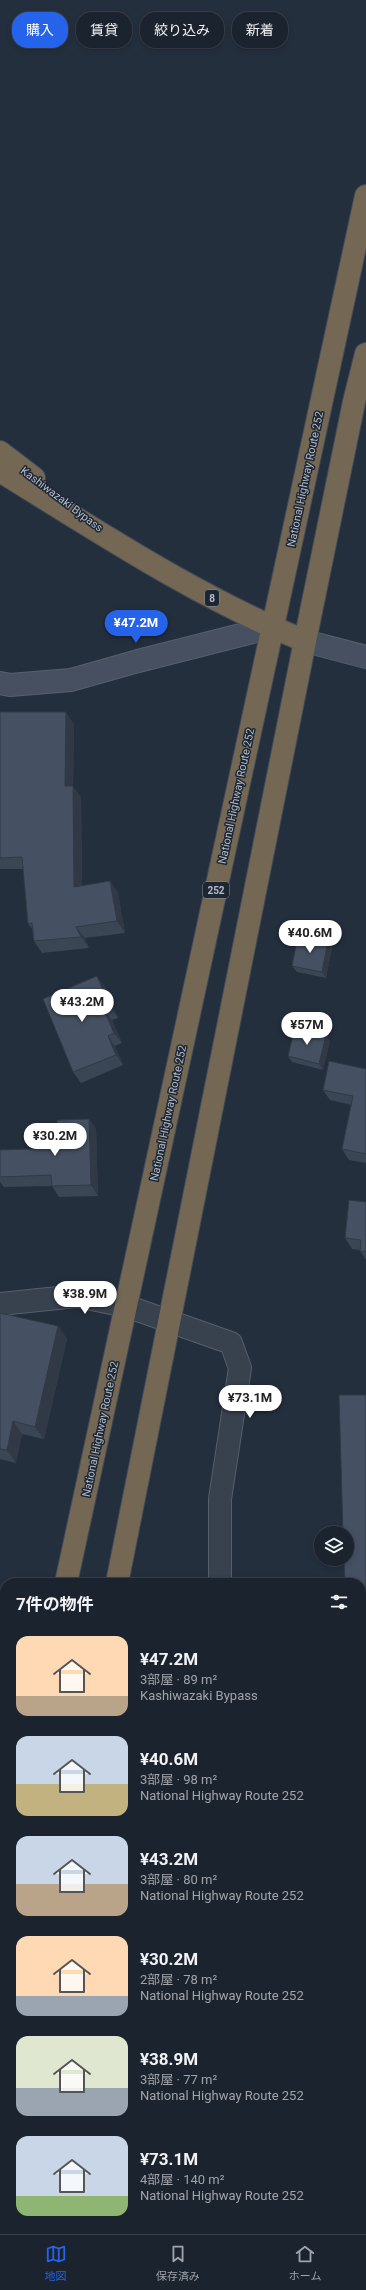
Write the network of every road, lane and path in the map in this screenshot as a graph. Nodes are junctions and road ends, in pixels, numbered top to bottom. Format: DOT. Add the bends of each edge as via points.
graph roads {
  1 [pos="366,196"];
  2 [pos="366,354"];
  3 [pos="0,452"];
  4 [pos="0,471"];
  5 [pos="124,547"];
  6 [pos="272,628"];
  7 [pos="305,641"];
  8 [pos="366,657"];
  9 [pos="0,684"];
  10 [pos="0,1304"];
  11 [pos="126,1306"];
  12 [pos="170,1320"];
  13 [pos="67,1578"];
  14 [pos="119,1578"];
  15 [pos="220,1578"];
  1 -- 6 [label="highway, National Highway Route 252 / 252"];
  2 -- 7 [label="highway"];
  3 -- 5 [label="highway, Kashiwazaki Bypass / 8"];
  4 -- 5 [label="highway, Kashiwazaki Bypass / 8"];
  5 -- 6 [label="highway, Kashiwazaki Bypass / 8" via="189,586"];
  6 -- 7 [label="highway, Kashiwazaki Bypass / 8"];
  6 -- 9 [label="street" via="71,680"];
  6 -- 11 [label="highway, National Highway Route 252 / 252"];
  7 -- 8 [label="street"];
  7 -- 12 [label="highway"];
  10 -- 11 [label="street" via="77,1296"];
  11 -- 12 [label="street"];
  11 -- 13 [label="highway, National Highway Route 252 / 252"];
  12 -- 14 [label="highway"];
  12 -- 15 [label="street" via="231,1343 240,1368 220,1499"];
}
